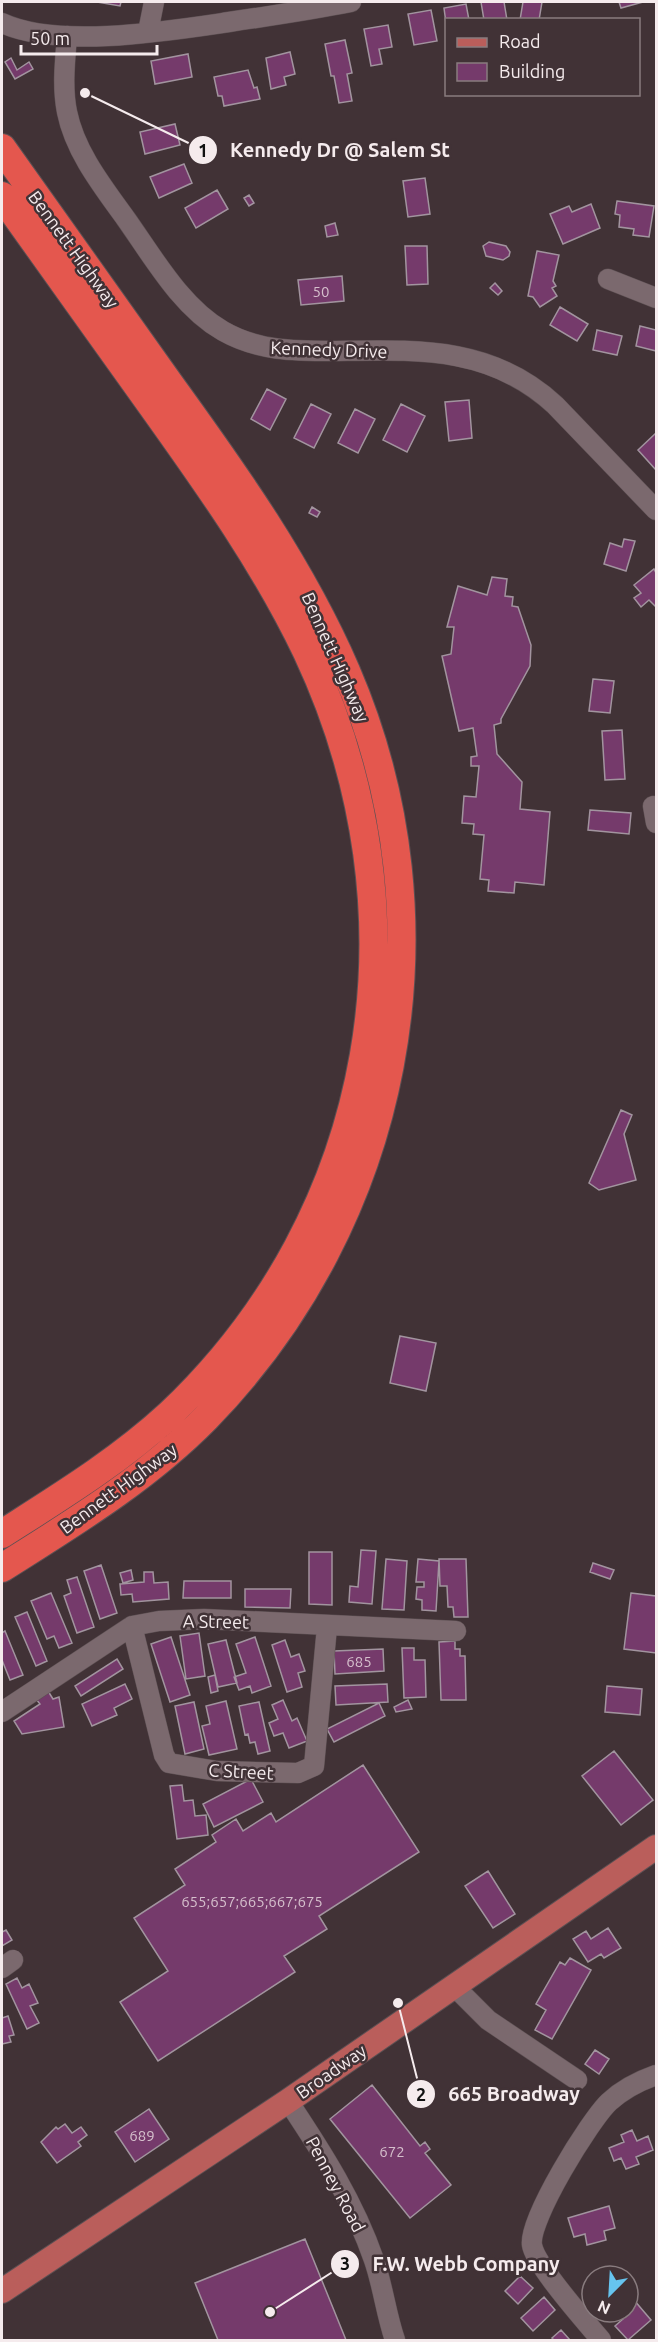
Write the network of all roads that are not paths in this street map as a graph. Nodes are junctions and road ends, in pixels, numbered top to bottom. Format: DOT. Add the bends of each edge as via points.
graph roads {
  1 [pos="154,2"];
  2 [pos="351,2"];
  3 [pos="2,23"];
  4 [pos="147,32"];
  5 [pos="67,36"];
  6 [pos="2,148"];
  7 [pos="2,196"];
  8 [pos="608,279"];
  9 [pos="657,298"];
  10 [pos="657,510"];
  11 [pos="2,1534"];
  12 [pos="2,1568"];
  13 [pos="132,1626"];
  14 [pos="327,1627"];
  15 [pos="456,1631"];
  16 [pos="2,1712"];
  17 [pos="657,1847"];
  18 [pos="454,1986"];
  19 [pos="657,2075"];
  20 [pos="577,2080"];
  21 [pos="288,2101"];
  22 [pos="2,2291"];
  23 [pos="394,2340"];
  24 [pos="601,2340"];
  1 -- 4 [label="street"];
  2 -- 4 [label="street"];
  3 -- 5 [label="street"];
  4 -- 5 [label="street"];
  5 -- 10 [label="street, Kennedy Drive" via="65,101 80,148 170,279 213,324 240,340 270,349 441,353 510,372 555,405"];
  6 -- 12 [label="highway, Bennett Highway" via="235,476 317,610 359,702 379,766 398,866 402,968 395,1035 380,1112 352,1197 307,1287 270,1343 228,1395 181,1442 129,1485"];
  7 -- 11 [label="highway, Bennett Highway" via="206,482 292,623 333,713 353,775 366,841 374,939 367,1039 347,1125 308,1228 275,1287 236,1342 169,1415 118,1458"];
  8 -- 9 [label="street"];
  13 -- 14 [label="street, A Street" via="204,1619"];
  13 -- 14 [label="street, C Street" via="169,1762 217,1772 298,1773 314,1766"];
  13 -- 16 [label="street, A Street"];
  14 -- 15 [label="street, A Street"];
  17 -- 18 [label="main road, Broadway"];
  18 -- 20 [label="street" via="488,2020"];
  18 -- 21 [label="main road, Broadway"];
  19 -- 24 [label="street" via="625,2089 597,2116 539,2213 532,2235 534,2253"];
  21 -- 22 [label="main road, Broadway"];
  21 -- 23 [label="street, Penney Road" via="329,2163 355,2212 379,2277"];
}
